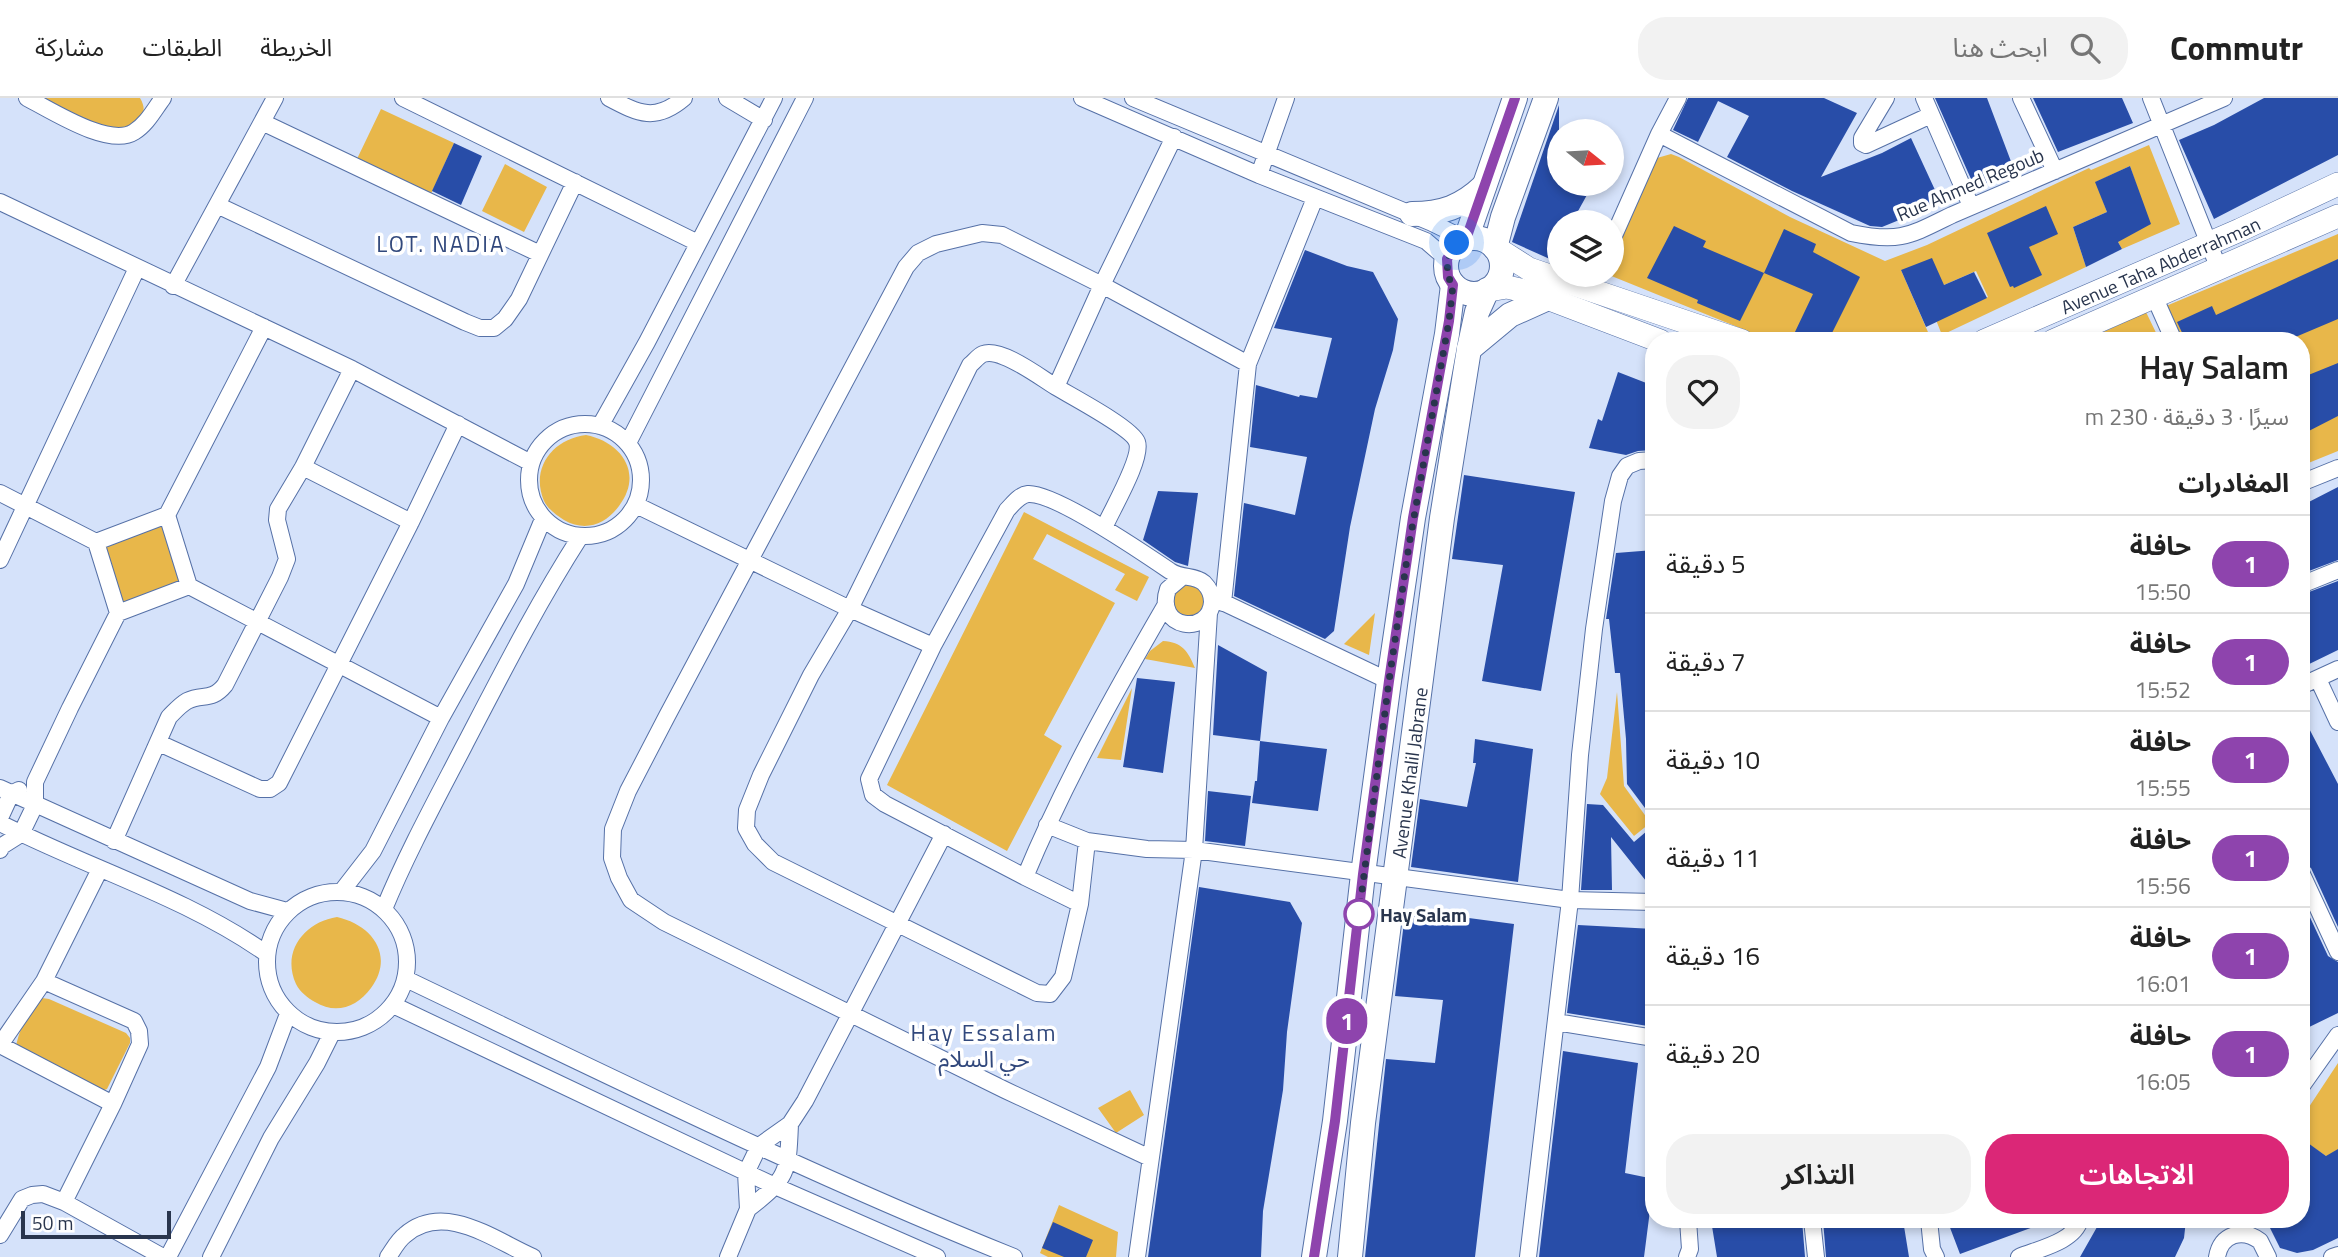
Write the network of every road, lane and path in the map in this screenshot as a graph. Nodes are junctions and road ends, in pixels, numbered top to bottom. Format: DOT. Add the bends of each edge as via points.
graph roads {
  1 [pos="27,98"];
  2 [pos="163,98"];
  3 [pos="275,98"];
  4 [pos="403,98"];
  5 [pos="609,98"];
  6 [pos="684,98"];
  7 [pos="727,98"];
  8 [pos="774,98"];
  9 [pos="805,98"];
  10 [pos="1082,98"];
  11 [pos="1133,98"];
  12 [pos="1286,98"];
  13 [pos="1516,98"];
  14 [pos="1546,98"];
  15 [pos="1678,98"];
  16 [pos="1886,98"];
  17 [pos="1924,98"];
  18 [pos="2021,98"];
  19 [pos="2151,98"];
  20 [pos="2224,98"];
  21 [pos="1162,103"];
  22 [pos="1931,115"];
  23 [pos="764,120"];
  24 [pos="262,122"];
  25 [pos="2163,125"];
  26 [pos="1659,134"];
  27 [pos="1174,137"];
  28 [pos="1266,153"];
  29 [pos="2055,171"];
  30 [pos="1258,175"];
  31 [pos="575,182"];
  32 [pos="2338,184"];
  33 [pos="1484,186"];
  34 [pos="1315,198"];
  35 [pos="0,202"];
  36 [pos="217,205"];
  37 [pos="1972,206"];
  38 [pos="1624,213"];
  39 [pos="1412,214"];
  40 [pos="2338,216"];
  41 [pos="1466,239"];
  42 [pos="698,243"];
  43 [pos="2208,244"];
  44 [pos="1495,248"];
  45 [pos="540,254"];
  46 [pos="1447,259"];
  47 [pos="137,268"];
  48 [pos="2220,270"];
  49 [pos="1547,273"];
  50 [pos="1102,285"];
  51 [pos="1453,285"];
  52 [pos="173,286"];
  53 [pos="1606,287"];
  54 [pos="1488,290"];
  55 [pos="2154,296"];
  56 [pos="1548,298"];
  57 [pos="264,327"];
  58 [pos="1719,332"];
  59 [pos="2005,332"];
  60 [pos="2073,332"];
  61 [pos="2170,332"];
  62 [pos="1645,335"];
  63 [pos="1469,349"];
  64 [pos="1248,364"];
  65 [pos="352,369"];
  66 [pos="1056,387"];
  67 [pos="458,424"];
  68 [pos="600,426"];
  69 [pos="628,443"];
  70 [pos="1645,461"];
  71 [pos="531,463"];
  72 [pos="303,467"];
  73 [pos="2338,468"];
  74 [pos="2310,479"];
  75 [pos="0,493"];
  76 [pos="636,505"];
  77 [pos="26,508"];
  78 [pos="167,515"];
  79 [pos="543,519"];
  80 [pos="411,522"];
  81 [pos="1104,528"];
  82 [pos="580,537"];
  83 [pos="96,542"];
  84 [pos="0,560"];
  85 [pos="751,561"];
  86 [pos="2338,570"];
  87 [pos="1181,578"];
  88 [pos="2310,581"];
  89 [pos="189,586"];
  90 [pos="1215,604"];
  91 [pos="1165,606"];
  92 [pos="850,609"];
  93 [pos="118,613"];
  94 [pos="258,623"];
  95 [pos="933,646"];
  96 [pos="338,662"];
  97 [pos="2338,669"];
  98 [pos="2318,679"];
  99 [pos="1389,681"];
  100 [pos="2310,682"];
  101 [pos="441,718"];
  102 [pos="2338,722"];
  103 [pos="159,743"];
  104 [pos="35,782"];
  105 [pos="5,791"];
  106 [pos="35,805"];
  107 [pos="0,821"];
  108 [pos="1047,825"];
  109 [pos="21,834"];
  110 [pos="944,834"];
  111 [pos="114,841"];
  112 [pos="1087,841"];
  113 [pos="1,843"];
  114 [pos="1194,850"];
  115 [pos="100,869"];
  116 [pos="1363,874"];
  117 [pos="1025,877"];
  118 [pos="1394,878"];
  119 [pos="342,891"];
  120 [pos="2310,891"];
  121 [pos="1570,900"];
  122 [pos="1645,902"];
  123 [pos="1080,904"];
  124 [pos="384,909"];
  125 [pos="287,911"];
  126 [pos="897,924"];
  127 [pos="2338,952"];
  128 [pos="267,954"];
  129 [pos="406,979"];
  130 [pos="44,981"];
  131 [pos="393,1004"];
  132 [pos="288,1014"];
  133 [pos="852,1014"];
  134 [pos="1556,1021"];
  135 [pos="332,1033"];
  136 [pos="2338,1035"];
  137 [pos="1645,1036"];
  138 [pos="0,1045"];
  139 [pos="2310,1074"];
  140 [pos="113,1104"];
  141 [pos="790,1124"];
  142 [pos="759,1146"];
  143 [pos="1150,1158"];
  144 [pos="789,1161"];
  145 [pos="747,1173"];
  146 [pos="776,1187"];
  147 [pos="64,1202"];
  148 [pos="748,1209"];
  149 [pos="5,1211"];
  150 [pos="1689,1228"];
  151 [pos="1813,1228"];
  152 [pos="1930,1228"];
  153 [pos="2075,1228"];
  154 [pos="2233,1228"];
  155 [pos="2236,1228"];
  156 [pos="0,1235"];
  157 [pos="2338,1255"];
  158 [pos="2022,1256"];
  159 [pos="166,1257"];
  160 [pos="211,1257"];
  161 [pos="388,1257"];
  162 [pos="533,1257"];
  163 [pos="728,1257"];
  164 [pos="937,1257"];
  165 [pos="1014,1257"];
  166 [pos="1137,1257"];
  167 [pos="1314,1257"];
  168 [pos="1350,1257"];
  169 [pos="1528,1257"];
  170 [pos="1687,1257"];
  171 [pos="1816,1257"];
  172 [pos="1936,1257"];
  173 [pos="2217,1257"];
  174 [pos="2268,1257"];
  175 [pos="2332,1257"];
  1 -- 2 [label="street" via="94,131 117,136 132,134 147,122"];
  3 -- 24 [label="street"];
  4 -- 31 [label="street"];
  5 -- 6 [label="street" via="651,114 670,111"];
  7 -- 23 [label="street"];
  8 -- 23 [label="street"];
  9 -- 69 [label="street"];
  10 -- 27 [label="street"];
  11 -- 21 [label="street"];
  12 -- 28 [label="street"];
  13 -- 33 [label="main road"];
  14 -- 44 [label="main road"];
  15 -- 26 [label="street"];
  16 -- 22 [label="street" via="1862,143 1871,144"];
  17 -- 22 [label="street"];
  18 -- 29 [label="street"];
  19 -- 25 [label="street"];
  20 -- 25 [label="street, Rue Ahmed Regoub"];
  21 -- 28 [label="street"];
  22 -- 37 [label="street"];
  23 -- 42 [label="street"];
  24 -- 36 [label="street"];
  24 -- 45 [label="street"];
  25 -- 29 [label="street, Rue Ahmed Regoub"];
  25 -- 43 [label="street"];
  26 -- 37 [label="street, Rue Ahmed Regoub" via="1851,233 1881,239 1911,236"];
  26 -- 38 [label="street"];
  27 -- 30 [label="street"];
  27 -- 50 [label="street"];
  28 -- 30 [label="street"];
  28 -- 39 [label="street"];
  29 -- 37 [label="street, Rue Ahmed Regoub"];
  30 -- 34 [label="street"];
  31 -- 42 [label="street"];
  31 -- 45 [label="street"];
  32 -- 43 [label="street, Avenue Taha Abderrahman"];
  33 -- 39 [label="main road" via="1451,209"];
  33 -- 41 [label="main road"];
  34 -- 46 [label="street" via="1426,241"];
  34 -- 64 [label="street"];
  35 -- 47 [label="street"];
  36 -- 45 [label="street" via="480,328 494,328 505,319"];
  36 -- 52 [label="street"];
  39 -- 41 [label="street"];
  40 -- 48 [label="street, Avenue Taha Abderrahman"];
  41 -- 44 [label="main road" via="1482,239"];
  41 -- 46 [label="main road" via="1450,250"];
  42 -- 68 [label="street"];
  43 -- 48 [label="street"];
  43 -- 59 [label="street, Avenue Taha Abderrahman"];
  44 -- 49 [label="street" via="1529,269"];
  44 -- 54 [label="main road" via="1501,270"];
  46 -- 51 [label="main road"];
  47 -- 52 [label="street"];
  47 -- 77 [label="street"];
  48 -- 55 [label="street, Avenue Taha Abderrahman"];
  50 -- 64 [label="street"];
  50 -- 66 [label="street"];
  50 -- 85 [label="street" via="1002,235 982,233 918,253 906,267"];
  51 -- 54 [label="main road" via="1469,293"];
  51 -- 99 [label="main road, Avenue Khalil Jabrane"];
  52 -- 57 [label="street"];
  53 -- 58 [label="street"];
  54 -- 56 [label="street" via="1517,288"];
  54 -- 63 [label="main road, Avenue Khalil Jabrane"];
  55 -- 60 [label="street, Avenue Taha Abderrahman"];
  55 -- 61 [label="street"];
  56 -- 62 [label="street"];
  56 -- 63 [label="main road" via="1510,315"];
  57 -- 65 [label="street"];
  57 -- 78 [label="street"];
  63 -- 118 [label="main road, Avenue Khalil Jabrane" via="1441,518"];
  64 -- 90 [label="street"];
  65 -- 67 [label="street"];
  65 -- 72 [label="street"];
  66 -- 81 [label="street" via="1124,428 1137,441 1132,467"];
  66 -- 92 [label="street" via="992,352 970,365"];
  67 -- 71 [label="street"];
  67 -- 80 [label="street"];
  68 -- 69 [label="street"];
  68 -- 71 [label="street" via="574,425 555,432 540,445"];
  69 -- 76 [label="street" via="641,473"];
  70 -- 121 [label="street" via="1627,466 1613,501 1580,755"];
  71 -- 79 [label="street" via="528,482"];
  72 -- 80 [label="street"];
  72 -- 94 [label="street" via="278,509 287,559"];
  73 -- 74 [label="street"];
  75 -- 77 [label="street"];
  76 -- 82 [label="street" via="613,529"];
  76 -- 85 [label="street"];
  77 -- 83 [label="street"];
  77 -- 84 [label="street"];
  78 -- 83 [label="street"];
  78 -- 89 [label="street"];
  79 -- 82 [label="street"];
  79 -- 101 [label="street" via="516,584"];
  80 -- 96 [label="street"];
  81 -- 87 [label="street"];
  81 -- 95 [label="street" via="1038,496 1018,498 1007,510"];
  82 -- 124 [label="street" via="497,680"];
  83 -- 93 [label="street"];
  85 -- 92 [label="street"];
  85 -- 133 [label="street" via="628,791 613,829 612,858 631,900 664,922"];
  86 -- 88 [label="street"];
  87 -- 90 [label="street" via="1198,579"];
  87 -- 91 [label="street" via="1168,589"];
  89 -- 93 [label="street"];
  89 -- 94 [label="street"];
  90 -- 91 [label="street" via="1201,621 1191,625 1179,623"];
  90 -- 99 [label="street"];
  90 -- 114 [label="street"];
  91 -- 108 [label="street"];
  92 -- 95 [label="street"];
  92 -- 126 [label="street" via="761,775 747,810 746,828 773,862"];
  93 -- 104 [label="street"];
  94 -- 96 [label="street"];
  94 -- 103 [label="street" via="225,685 209,698 180,705 169,717"];
  95 -- 110 [label="street" via="869,779 873,795 884,804"];
  96 -- 101 [label="street"];
  96 -- 103 [label="street" via="279,783 270,789 260,789"];
  97 -- 98 [label="street"];
  98 -- 100 [label="street"];
  98 -- 102 [label="street"];
  99 -- 116 [label="main road, Avenue Khalil Jabrane"];
  101 -- 119 [label="street" via="373,851"];
  103 -- 111 [label="street"];
  104 -- 105 [label="street"];
  104 -- 106 [label="street"];
  105 -- 106 [label="street"];
  105 -- 107 [label="street"];
  106 -- 109 [label="street"];
  106 -- 111 [label="street"];
  107 -- 109 [label="street"];
  108 -- 112 [label="street"];
  108 -- 117 [label="street"];
  109 -- 113 [label="street"];
  109 -- 115 [label="street"];
  110 -- 117 [label="street"];
  110 -- 126 [label="street"];
  111 -- 125 [label="street" via="250,901"];
  112 -- 114 [label="street"];
  112 -- 123 [label="street"];
  114 -- 116 [label="street"];
  114 -- 143 [label="street"];
  115 -- 128 [label="street" via="240,936"];
  115 -- 130 [label="street"];
  116 -- 118 [label="street"];
  116 -- 167 [label="main road, Avenue Khalil Jabrane" via="1335,1121"];
  117 -- 123 [label="street"];
  118 -- 121 [label="street"];
  118 -- 168 [label="main road, Avenue Khalil Jabrane"];
  119 -- 124 [label="street" via="372,900"];
  119 -- 125 [label="street" via="322,892"];
  120 -- 127 [label="street"];
  121 -- 122 [label="street"];
  121 -- 134 [label="street"];
  123 -- 126 [label="street" via="1063,977 1050,994 1037,993"];
  124 -- 129 [label="street" via="402,933"];
  125 -- 128 [label="street" via="273,931"];
  126 -- 133 [label="street"];
  128 -- 132 [label="street" via="268,976"];
  129 -- 131 [label="street"];
  129 -- 142 [label="street"];
  130 -- 138 [label="street"];
  130 -- 140 [label="street" via="134,1021 140,1044"];
  131 -- 135 [label="street" via="377,1021"];
  131 -- 145 [label="street"];
  132 -- 135 [label="street" via="309,1027"];
  132 -- 159 [label="street" via="268,1067"];
  133 -- 141 [label="street"];
  133 -- 143 [label="street"];
  134 -- 137 [label="street"];
  134 -- 169 [label="street"];
  135 -- 160 [label="street" via="271,1138"];
  136 -- 139 [label="street"];
  138 -- 140 [label="street"];
  140 -- 147 [label="street"];
  141 -- 142 [label="street"];
  141 -- 144 [label="street"];
  142 -- 144 [label="street"];
  142 -- 145 [label="street"];
  143 -- 166 [label="street"];
  144 -- 146 [label="street"];
  144 -- 165 [label="street"];
  145 -- 146 [label="street"];
  145 -- 148 [label="street"];
  146 -- 148 [label="street"];
  146 -- 164 [label="street"];
  147 -- 149 [label="street" via="32,1195"];
  147 -- 159 [label="street"];
  148 -- 163 [label="street"];
  149 -- 156 [label="street"];
  150 -- 170 [label="street"];
  151 -- 171 [label="street"];
  152 -- 172 [label="street"];
  153 -- 158 [label="street" via="2064,1239"];
  154 -- 173 [label="street"];
  155 -- 174 [label="street" via="2260,1241"];
  157 -- 175 [label="street"];
  161 -- 162 [label="street" via="404,1235 438,1220 466,1225"];
}
